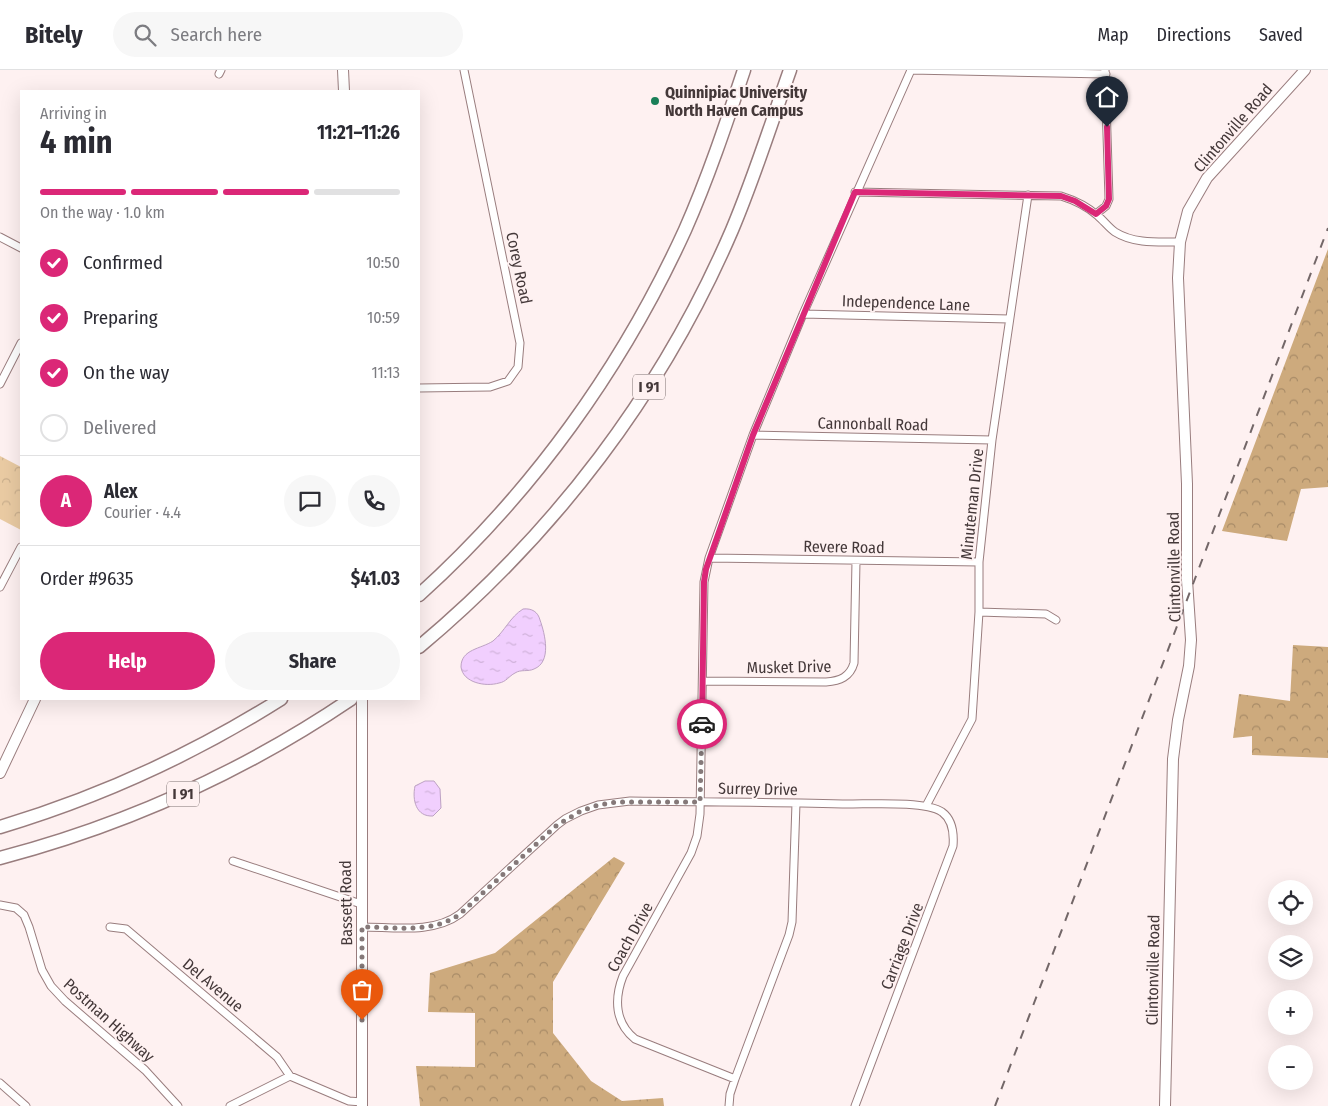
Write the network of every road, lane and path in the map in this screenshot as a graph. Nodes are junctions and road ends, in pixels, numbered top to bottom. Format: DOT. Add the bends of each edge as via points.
graph roads {
  1 [pos="343,70"];
  2 [pos="464,70"];
  3 [pos="744,70"];
  4 [pos="790,70"];
  5 [pos="911,70"];
  6 [pos="1305,70"];
  7 [pos="1106,72"];
  8 [pos="344,90"];
  9 [pos="855,192"];
  10 [pos="1028,195"];
  11 [pos="1096,214"];
  12 [pos="0,237"];
  13 [pos="1180,242"];
  14 [pos="20,247"];
  15 [pos="803,314"];
  16 [pos="1008,319"];
  17 [pos="20,345"];
  18 [pos="0,384"];
  19 [pos="420,388"];
  20 [pos="753,435"];
  21 [pos="992,440"];
  22 [pos="20,549"];
  23 [pos="709,558"];
  24 [pos="856,561"];
  25 [pos="979,562"];
  26 [pos="0,587"];
  27 [pos="420,594"];
  28 [pos="979,612"];
  29 [pos="1056,620"];
  30 [pos="420,646"];
  31 [pos="703,681"];
  32 [pos="35,700"];
  33 [pos="280,700"];
  34 [pos="358,701"];
  35 [pos="1,769"];
  36 [pos="700,802"];
  37 [pos="796,803"];
  38 [pos="926,806"];
  39 [pos="0,827"];
  40 [pos="0,858"];
  41 [pos="233,861"];
  42 [pos="362,904"];
  43 [pos="0,905"];
  44 [pos="110,927"];
  45 [pos="362,927"];
  46 [pos="290,1076"];
  47 [pos="735,1079"];
  48 [pos="0,1083"];
  49 [pos="362,1104"];
  50 [pos="26,1106"];
  51 [pos="178,1106"];
  52 [pos="230,1106"];
  53 [pos="729,1106"];
  54 [pos="856,1106"];
  55 [pos="1165,1106"];
  1 -- 8 [label="street"];
  2 -- 19 [label="street, Corey Road" via="520,343 518,367 508,381 490,387"];
  3 -- 27 [label="highway, I 91" via="686,228 655,292 618,356 528,481 487,528"];
  4 -- 30 [label="highway, I 91" via="744,201 721,255 685,326 646,392 601,457 544,526 489,585"];
  5 -- 7 [label="street"];
  5 -- 9 [label="street, Coach Drive"];
  6 -- 13 [label="street, Clintonville Road" via="1207,178 1188,211"];
  7 -- 11 [label="street" via="1109,199"];
  9 -- 10 [label="street"];
  9 -- 15 [label="street, Coach Drive"];
  10 -- 11 [label="street" via="1061,196"];
  10 -- 16 [label="street, Minuteman Drive"];
  11 -- 13 [label="street" via="1115,232 1131,239"];
  12 -- 14 [label="street"];
  13 -- 55 [label="street, Clintonville Road" via="1178,278 1188,484 1187,580 1191,640 1173,759"];
  15 -- 16 [label="street, Independence Lane"];
  15 -- 20 [label="street, Coach Drive"];
  16 -- 21 [label="street, Minuteman Drive"];
  17 -- 18 [label="street"];
  20 -- 21 [label="street, Cannonball Road"];
  20 -- 23 [label="street, Coach Drive"];
  21 -- 25 [label="street, Minuteman Drive"];
  22 -- 26 [label="street"];
  23 -- 24 [label="street, Revere Road"];
  23 -- 31 [label="street, Coach Drive" via="704,582"];
  24 -- 25 [label="street, Revere Road"];
  24 -- 31 [label="street, Musket Drive" via="854,663 848,675 826,682"];
  25 -- 28 [label="street, Minuteman Drive"];
  28 -- 29 [label="street" via="1046,614"];
  28 -- 38 [label="street, Minuteman Drive" via="972,719"];
  31 -- 36 [label="street, Coach Drive"];
  32 -- 35 [label="street"];
  33 -- 39 [label="highway, I 91" via="216,738 144,774"];
  34 -- 40 [label="highway, I 91" via="176,797 93,830"];
  34 -- 42 [label="street, Bassett Road"];
  36 -- 37 [label="street, Surrey Drive"];
  36 -- 45 [label="street, Surrey Drive" via="616,802 588,808 557,825 449,921 427,927"];
  36 -- 47 [label="street, Coach Drive" via="694,846 623,976 617,1006 625,1029 635,1039"];
  37 -- 38 [label="street, Surrey Drive"];
  37 -- 47 [label="street" via="789,936"];
  38 -- 54 [label="street, Carriage Drive" via="947,817 953,831 953,846"];
  41 -- 42 [label="street"];
  42 -- 45 [label="street, Bassett Road"];
  43 -- 51 [label="street, Postman Highway" via="16,908 24,915 42,970 51,986 146,1070"];
  44 -- 46 [label="street, Del Avenue" via="126,929 277,1057"];
  45 -- 49 [label="street, Bassett Road"];
  46 -- 49 [label="street"];
  46 -- 52 [label="street"];
  47 -- 53 [label="street"];
  48 -- 50 [label="street"];
}
